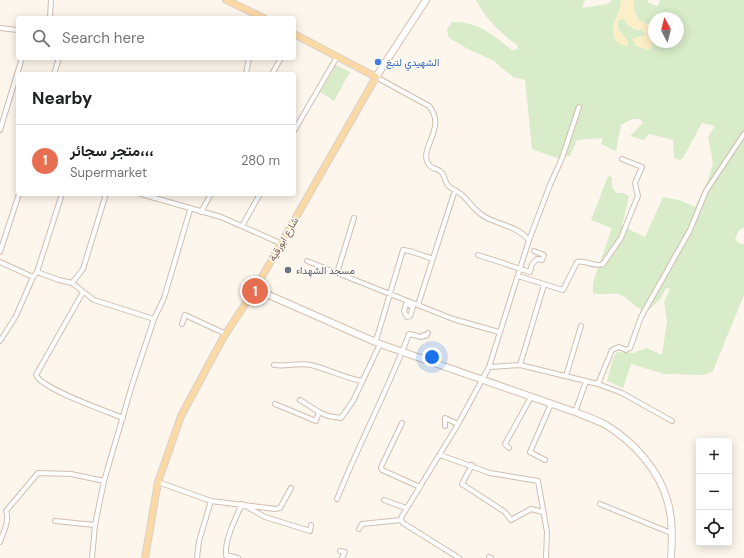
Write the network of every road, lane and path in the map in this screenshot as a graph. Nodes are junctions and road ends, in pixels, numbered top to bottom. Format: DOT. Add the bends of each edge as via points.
graph roads {
  1 [pos="51,0"];
  2 [pos="226,0"];
  3 [pos="426,0"];
  4 [pos="50,16"];
  5 [pos="258,16"];
  6 [pos="0,28"];
  7 [pos="16,30"];
  8 [pos="296,35"];
  9 [pos="337,56"];
  10 [pos="21,60"];
  11 [pos="58,60"];
  12 [pos="249,60"];
  13 [pos="280,60"];
  14 [pos="18,72"];
  15 [pos="55,72"];
  16 [pos="246,72"];
  17 [pos="273,72"];
  18 [pos="376,77"];
  19 [pos="16,78"];
  20 [pos="579,107"];
  21 [pos="296,128"];
  22 [pos="0,130"];
  23 [pos="744,134"];
  24 [pos="622,159"];
  25 [pos="456,190"];
  26 [pos="18,196"];
  27 [pos="61,196"];
  28 [pos="105,196"];
  29 [pos="147,196"];
  30 [pos="210,196"];
  31 [pos="259,196"];
  32 [pos="190,210"];
  33 [pos="201,212"];
  34 [pos="354,218"];
  35 [pos="242,226"];
  36 [pos="529,240"];
  37 [pos="280,243"];
  38 [pos="534,251"];
  39 [pos="0,252"];
  40 [pos="478,255"];
  41 [pos="434,259"];
  42 [pos="307,261"];
  43 [pos="0,262"];
  44 [pos="520,268"];
  45 [pos="37,272"];
  46 [pos="337,272"];
  47 [pos="518,276"];
  48 [pos="33,277"];
  49 [pos="72,283"];
  50 [pos="544,285"];
  51 [pos="254,289"];
  52 [pos="83,292"];
  53 [pos="390,294"];
  54 [pos="418,305"];
  55 [pos="154,319"];
  56 [pos="182,324"];
  57 [pos="581,326"];
  58 [pos="499,332"];
  59 [pos="428,333"];
  60 [pos="226,334"];
  61 [pos="0,341"];
  62 [pos="377,343"];
  63 [pos="402,352"];
  64 [pos="274,365"];
  65 [pos="520,365"];
  66 [pos="489,367"];
  67 [pos="566,376"];
  68 [pos="482,380"];
  69 [pos="362,381"];
  70 [pos="586,382"];
  71 [pos="598,384"];
  72 [pos="531,397"];
  73 [pos="300,400"];
  74 [pos="275,404"];
  75 [pos="551,404"];
  76 [pos="319,412"];
  77 [pos="575,412"];
  78 [pos="123,418"];
  79 [pos="672,421"];
  80 [pos="402,423"];
  81 [pos="458,424"];
  82 [pos="445,426"];
  83 [pos="510,448"];
  84 [pos="440,455"];
  85 [pos="545,460"];
  86 [pos="472,466"];
  87 [pos="104,481"];
  88 [pos="158,482"];
  89 [pos="420,487"];
  90 [pos="291,488"];
  91 [pos="337,499"];
  92 [pos="384,500"];
  93 [pos="211,501"];
  94 [pos="242,504"];
  95 [pos="600,504"];
  96 [pos="406,508"];
  97 [pos="0,510"];
  98 [pos="6,512"];
  99 [pos="543,512"];
  100 [pos="401,520"];
  101 [pos="55,521"];
  102 [pos="95,525"];
  103 [pos="311,525"];
  104 [pos="360,529"];
  105 [pos="671,533"];
  106 [pos="0,542"];
  107 [pos="340,551"];
  108 [pos="227,556"];
  109 [pos="92,558"];
  110 [pos="144,558"];
  111 [pos="197,558"];
  112 [pos="238,558"];
  113 [pos="342,558"];
  114 [pos="459,558"];
  115 [pos="546,558"];
  116 [pos="671,558"];
  1 -- 4 [label="street"];
  2 -- 5 [label="main road"];
  3 -- 18 [label="main road, شارع ابورقية"];
  6 -- 7 [label="street"];
  8 -- 9 [label="main road"];
  9 -- 18 [label="main road"];
  9 -- 21 [label="street"];
  10 -- 14 [label="street"];
  11 -- 15 [label="street"];
  12 -- 16 [label="street"];
  13 -- 17 [label="street"];
  18 -- 25 [label="street" via="429,106 435,112 437,120 426,155 428,163 440,171 447,185"];
  18 -- 37 [label="main road, شارع ابورقية"];
  19 -- 22 [label="street"];
  20 -- 36 [label="street" via="562,158"];
  23 -- 71 [label="street" via="706,191 690,230 641,317 630,348 626,350 619,347 612,350"];
  24 -- 50 [label="street" via="642,167 636,183 638,196 621,238 601,265 581,260 577,262 563,290"];
  25 -- 36 [label="street" via="474,210 520,231"];
  25 -- 41 [label="street"];
  26 -- 39 [label="street"];
  27 -- 45 [label="street"];
  28 -- 49 [label="street" via="83,269"];
  29 -- 32 [label="street"];
  30 -- 33 [label="street"];
  31 -- 35 [label="street"];
  32 -- 33 [label="street"];
  32 -- 55 [label="street" via="164,298"];
  33 -- 35 [label="street"];
  34 -- 46 [label="street"];
  35 -- 37 [label="street"];
  36 -- 44 [label="street"];
  37 -- 51 [label="main road, شارع ابورقية"];
  38 -- 44 [label="street" via="544,255 542,260 537,259 532,264 530,272"];
  40 -- 44 [label="street"];
  41 -- 53 [label="street" via="403,250"];
  41 -- 54 [label="street"];
  42 -- 46 [label="street"];
  43 -- 48 [label="street"];
  44 -- 47 [label="street"];
  45 -- 48 [label="street"];
  45 -- 49 [label="street"];
  46 -- 53 [label="street"];
  47 -- 50 [label="street"];
  47 -- 58 [label="street"];
  48 -- 61 [label="street" via="16,316"];
  49 -- 52 [label="street"];
  50 -- 65 [label="street"];
  51 -- 60 [label="main road, شارع ابورقية"];
  51 -- 62 [label="main road"];
  52 -- 55 [label="street" via="94,300"];
  52 -- 78 [label="street" via="36,375 42,383"];
  53 -- 54 [label="street" via="407,303"];
  53 -- 62 [label="street"];
  54 -- 58 [label="street" via="453,319"];
  55 -- 78 [label="street"];
  56 -- 60 [label="street" via="185,315"];
  57 -- 67 [label="street"];
  58 -- 66 [label="street"];
  59 -- 63 [label="street" via="422,337 409,334"];
  60 -- 88 [label="main road, شارع ابورقية" via="181,416"];
  62 -- 63 [label="main road"];
  62 -- 69 [label="street"];
  63 -- 68 [label="main road"];
  63 -- 91 [label="street" via="352,460"];
  64 -- 69 [label="street" via="310,364"];
  65 -- 66 [label="street"];
  65 -- 67 [label="street"];
  66 -- 68 [label="street"];
  67 -- 70 [label="street"];
  68 -- 72 [label="main road"];
  68 -- 81 [label="street"];
  69 -- 76 [label="street" via="353,401 341,418"];
  70 -- 71 [label="street"];
  70 -- 77 [label="street"];
  71 -- 79 [label="street" via="622,393"];
  72 -- 75 [label="main road"];
  72 -- 83 [label="street" via="505,444"];
  73 -- 76 [label="street"];
  74 -- 76 [label="street" via="316,421"];
  75 -- 77 [label="main road"];
  75 -- 85 [label="street" via="530,452"];
  77 -- 105 [label="main road" via="606,425 630,443 643,457 662,486 668,503"];
  78 -- 87 [label="street"];
  80 -- 89 [label="street" via="381,467 382,470"];
  81 -- 82 [label="street" via="445,418"];
  81 -- 84 [label="street"];
  84 -- 86 [label="street"];
  84 -- 89 [label="street"];
  86 -- 99 [label="street" via="490,473 538,480"];
  86 -- 99 [label="street" via="462,484 505,512 511,520 531,509"];
  87 -- 98 [label="street" via="71,474 38,473"];
  87 -- 102 [label="street"];
  88 -- 93 [label="street"];
  88 -- 110 [label="main road, شارع ابورقية"];
  89 -- 96 [label="street"];
  90 -- 94 [label="street" via="280,508"];
  92 -- 96 [label="street"];
  93 -- 94 [label="street"];
  93 -- 111 [label="street" via="199,541"];
  94 -- 103 [label="street" via="265,518 310,531"];
  94 -- 108 [label="street" via="234,520 226,548"];
  95 -- 105 [label="street"];
  96 -- 100 [label="street"];
  97 -- 98 [label="street"];
  98 -- 106 [label="street"];
  99 -- 115 [label="street" via="547,532"];
  100 -- 104 [label="street" via="362,524"];
  100 -- 114 [label="street"];
  101 -- 102 [label="street"];
  102 -- 109 [label="street"];
  105 -- 116 [label="main road"];
  107 -- 113 [label="street" via="345,552"];
  108 -- 112 [label="street"];
}
